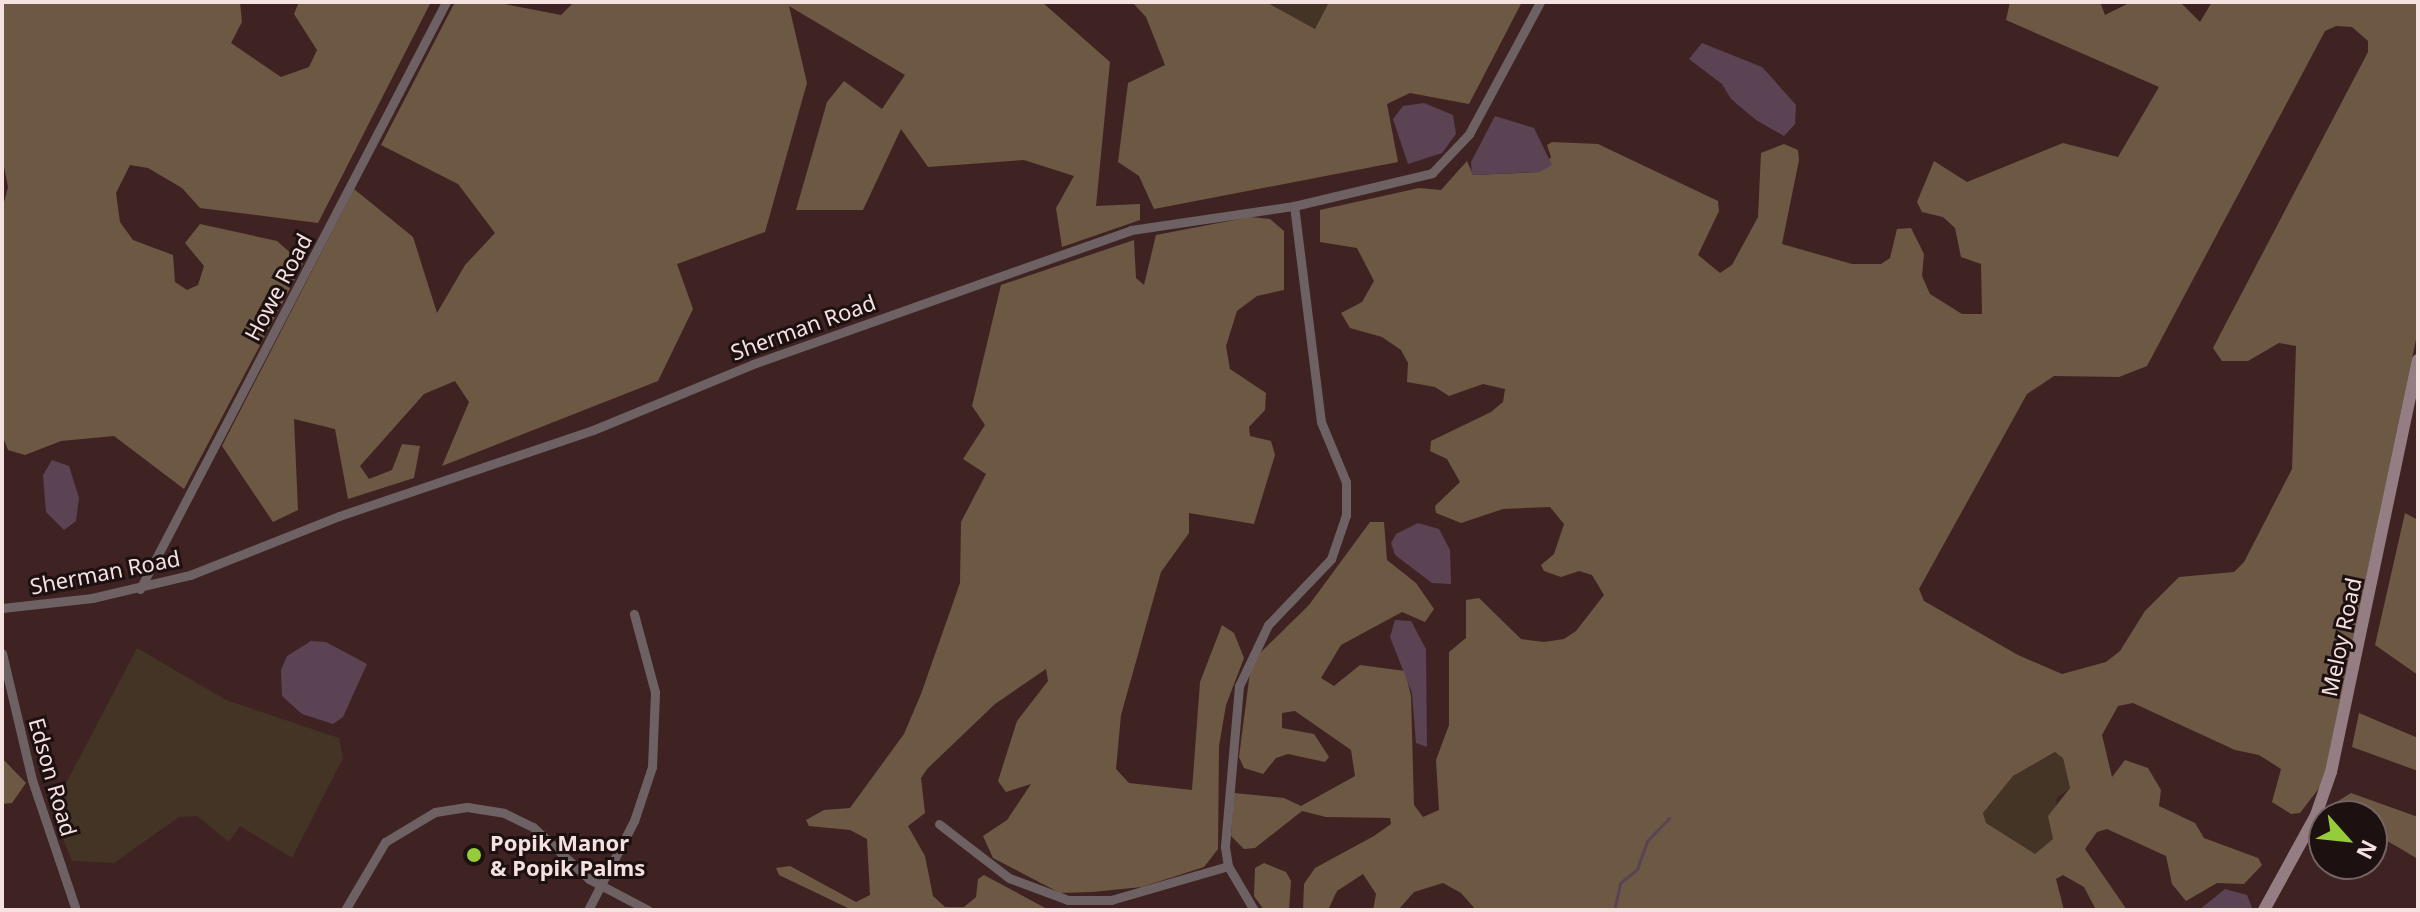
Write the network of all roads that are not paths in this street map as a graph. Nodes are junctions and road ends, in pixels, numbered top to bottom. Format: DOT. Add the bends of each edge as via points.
graph roads {
  1 [pos="446,2"];
  2 [pos="1540,2"];
  3 [pos="1294,206"];
  4 [pos="2418,360"];
  5 [pos="140,589"];
  6 [pos="2,608"];
  7 [pos="634,614"];
  8 [pos="2,653"];
  9 [pos="939,824"];
  10 [pos="1228,866"];
  11 [pos="601,886"];
  12 [pos="76,910"];
  13 [pos="345,910"];
  14 [pos="588,910"];
  15 [pos="648,910"];
  16 [pos="1254,910"];
  17 [pos="2264,910"];
  1 -- 5 [label="street, Howe Road"];
  2 -- 3 [label="street, Sherman Road" via="1469,134 1445,164 1432,173"];
  3 -- 5 [label="street, Sherman Road" via="1131,230 753,364 593,430"];
  3 -- 10 [label="street" via="1321,422 1346,482 1346,515 1320,577 1268,625 1244,669 1226,794"];
  4 -- 17 [label="street, Meloy Road" via="2331,772 2316,815"];
  5 -- 6 [label="street, Sherman Road"];
  7 -- 11 [label="street" via="655,692 652,767 634,821"];
  8 -- 12 [label="street, Edson Road" via="32,780"];
  9 -- 10 [label="street" via="1009,878 1068,900 1115,899"];
  10 -- 16 [label="street"];
  11 -- 13 [label="street" via="533,827 489,809 450,808 385,842"];
  11 -- 14 [label="street"];
  11 -- 15 [label="street"];
}
